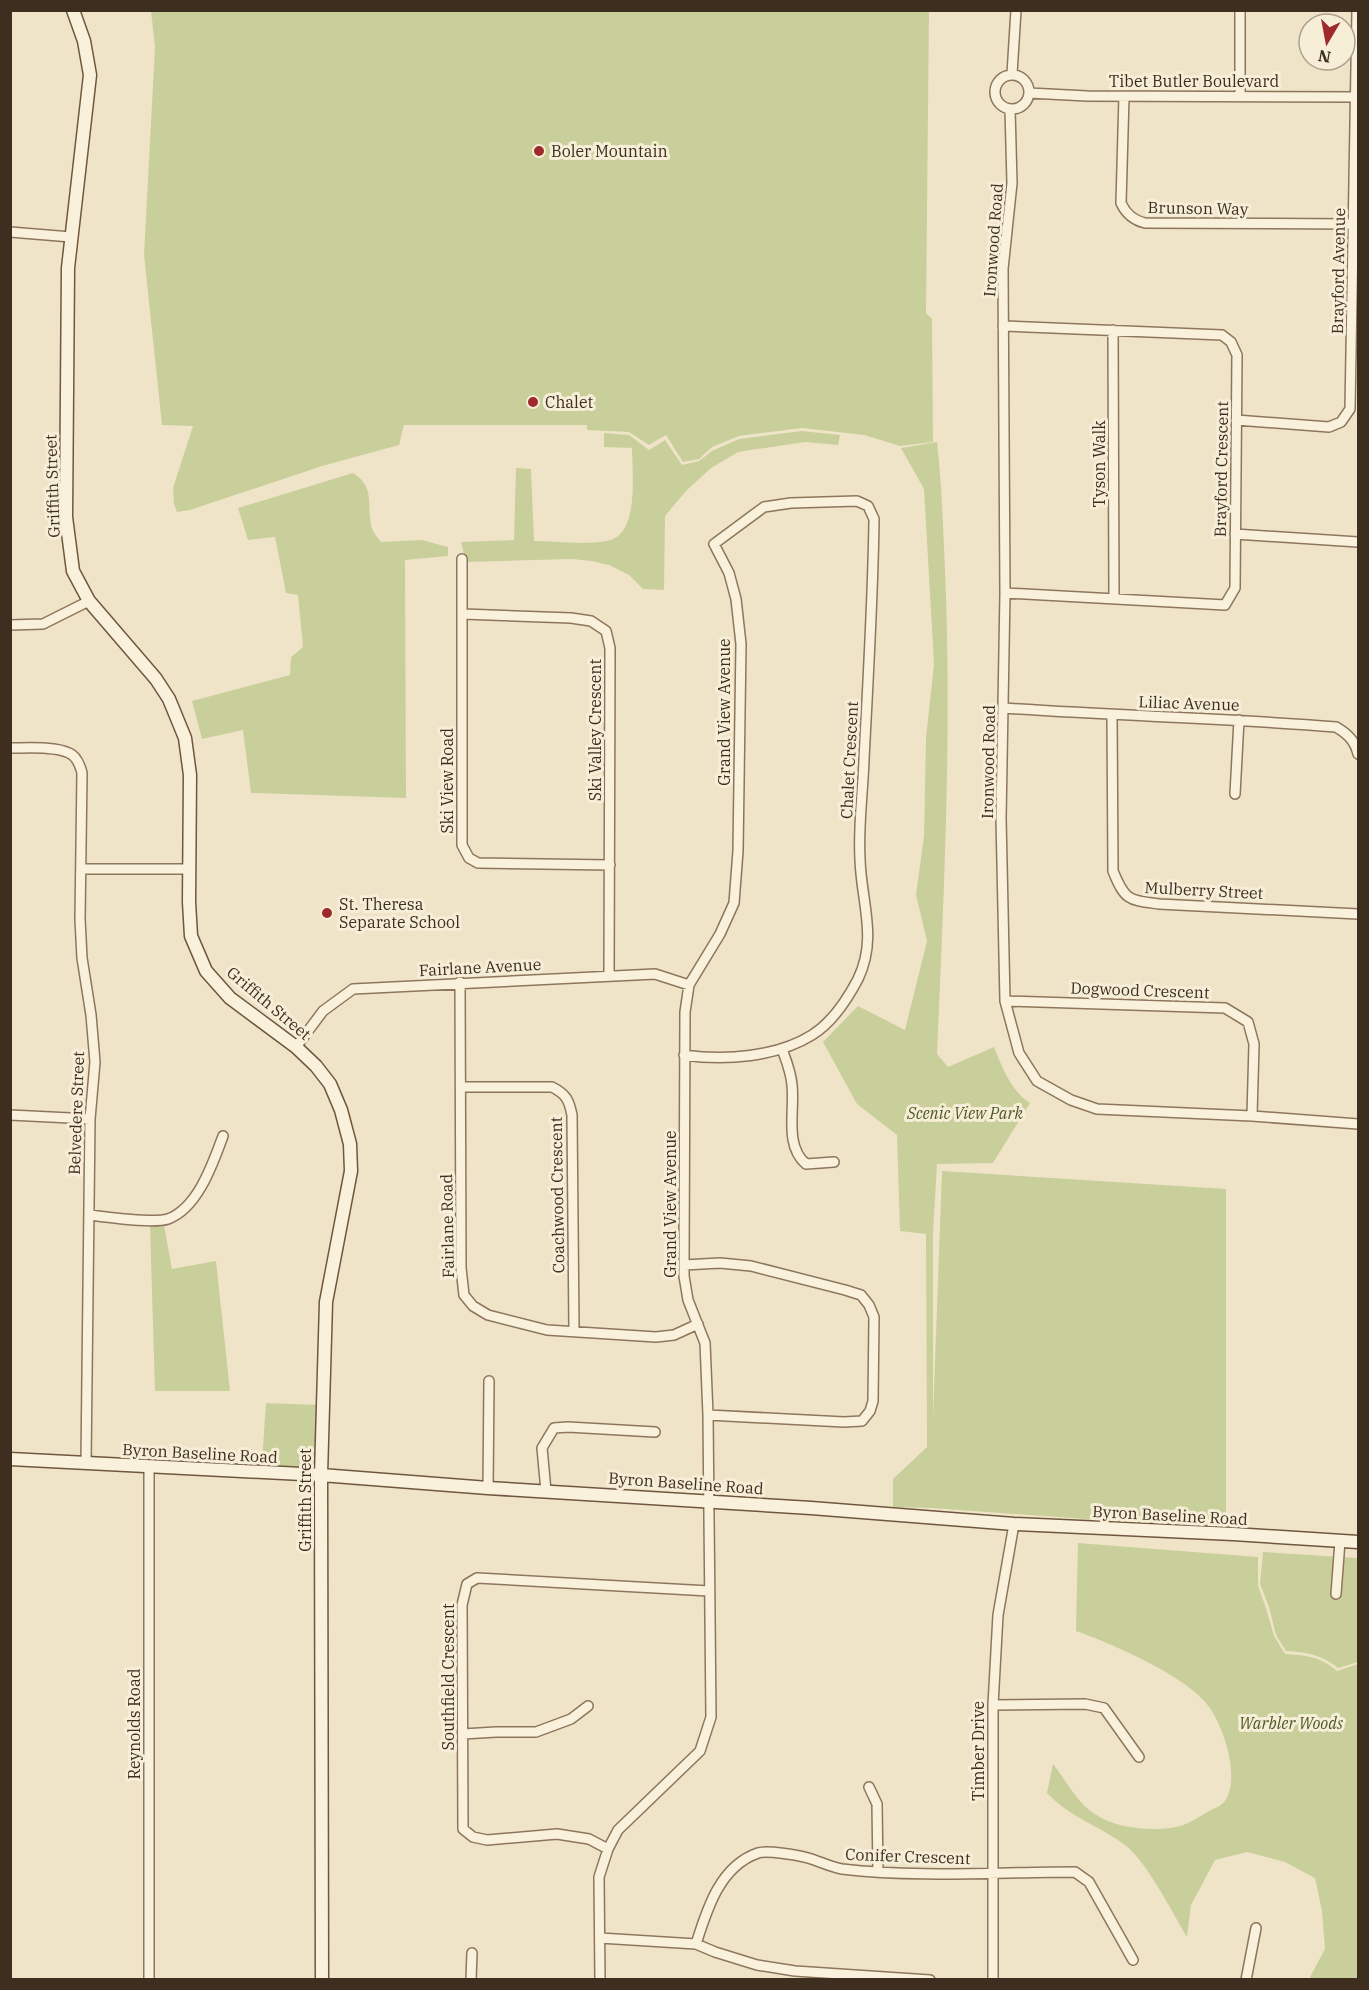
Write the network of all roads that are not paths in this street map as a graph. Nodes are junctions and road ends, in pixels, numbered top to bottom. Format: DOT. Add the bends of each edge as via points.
graph roads {
  1 [pos="73,10"];
  2 [pos="1016,10"];
  3 [pos="1240,10"];
  4 [pos="1357,10"];
  5 [pos="1012,74"];
  6 [pos="1029,93"];
  7 [pos="1124,96"];
  8 [pos="1240,96"];
  9 [pos="1357,97"];
  10 [pos="1010,109"];
  11 [pos="1354,224"];
  12 [pos="10,232"];
  13 [pos="72,237"];
  14 [pos="1003,326"];
  15 [pos="1113,330"];
  16 [pos="1236,420"];
  17 [pos="1235,534"];
  18 [pos="1359,542"];
  19 [pos="714,544"];
  20 [pos="462,560"];
  21 [pos="1005,593"];
  22 [pos="1114,598"];
  23 [pos="89,601"];
  24 [pos="463,614"];
  25 [pos="10,625"];
  26 [pos="1004,708"];
  27 [pos="1112,715"];
  28 [pos="1239,720"];
  29 [pos="10,748"];
  30 [pos="1359,754"];
  31 [pos="1235,794"];
  32 [pos="610,865"];
  33 [pos="82,869"];
  34 [pos="190,869"];
  35 [pos="1359,914"];
  36 [pos="609,976"];
  37 [pos="460,982"];
  38 [pos="689,985"];
  39 [pos="1005,1001"];
  40 [pos="296,1047"];
  41 [pos="782,1048"];
  42 [pos="684,1055"];
  43 [pos="461,1087"];
  44 [pos="10,1115"];
  45 [pos="1252,1116"];
  46 [pos="90,1119"];
  47 [pos="1359,1124"];
  48 [pos="223,1136"];
  49 [pos="834,1162"];
  50 [pos="89,1215"];
  51 [pos="684,1264"];
  52 [pos="698,1324"];
  53 [pos="574,1331"];
  54 [pos="489,1381"];
  55 [pos="708,1415"];
  56 [pos="655,1432"];
  57 [pos="10,1459"];
  58 [pos="86,1463"];
  59 [pos="149,1468"];
  60 [pos="321,1475"];
  61 [pos="488,1488"];
  62 [pos="546,1491"];
  63 [pos="708,1501"];
  64 [pos="1014,1524"];
  65 [pos="1340,1541"];
  66 [pos="1359,1542"];
  67 [pos="709,1591"];
  68 [pos="1336,1594"];
  69 [pos="993,1705"];
  70 [pos="588,1706"];
  71 [pos="463,1734"];
  72 [pos="1139,1757"];
  73 [pos="869,1786"];
  74 [pos="608,1849"];
  75 [pos="878,1872"];
  76 [pos="993,1873"];
  77 [pos="1256,1928"];
  78 [pos="600,1938"];
  79 [pos="696,1944"];
  80 [pos="472,1953"];
  81 [pos="1133,1960"];
  82 [pos="883,1978"];
  83 [pos="149,1980"];
  84 [pos="322,1980"];
  85 [pos="471,1980"];
  86 [pos="600,1980"];
  87 [pos="930,1980"];
  88 [pos="993,1980"];
  89 [pos="1246,1980"];
  1 -- 13 [label="street, Griffith Street" via="84,40 90,75"];
  2 -- 5 [label="street"];
  3 -- 8 [label="street"];
  4 -- 9 [label="street, Brayford Avenue"];
  5 -- 6 [label="street" via="1026,82"];
  5 -- 10 [label="street" via="1001,78 994,90 998,103"];
  6 -- 7 [label="street, Tibet Butler Boulevard"];
  6 -- 10 [label="street" via="1022,106"];
  7 -- 8 [label="street, Tibet Butler Boulevard"];
  7 -- 11 [label="street, Brunson Way" via="1121,203 1137,221"];
  8 -- 9 [label="street, Tibet Butler Boulevard"];
  9 -- 11 [label="street, Brayford Avenue"];
  10 -- 14 [label="street, Ironwood Road" via="1012,183 1003,269"];
  11 -- 16 [label="street, Brayford Avenue" via="1350,409 1341,422 1329,427"];
  12 -- 13 [label="street"];
  13 -- 23 [label="street, Griffith Street" via="68,268 66,517 73,571"];
  14 -- 15 [label="street, Brayford Crescent"];
  14 -- 21 [label="street, Ironwood Road"];
  15 -- 16 [label="street, Brayford Crescent" via="1222,335 1231,342 1236,355"];
  15 -- 22 [label="street, Tyson Walk"];
  16 -- 17 [label="street, Brayford Crescent"];
  17 -- 18 [label="street"];
  17 -- 22 [label="street, Brayford Crescent" via="1235,588 1225,605"];
  19 -- 38 [label="street, Grand View Avenue" via="729,573 741,644 738,851 734,903"];
  19 -- 41 [label="street, Chalet Crescent" via="764,507 782,504 857,501 868,506 874,519 860,859 869,924 867,946 859,977 837,1013 813,1034"];
  20 -- 24 [label="street, Ski View Road"];
  21 -- 22 [label="street, Brayford Crescent"];
  21 -- 26 [label="street, Ironwood Road"];
  23 -- 25 [label="street" via="43,624"];
  23 -- 34 [label="street, Griffith Street" via="156,680 169,699 185,738 190,775"];
  24 -- 32 [label="street, Ski Valley Crescent" via="571,618 591,621 606,631 610,648"];
  24 -- 32 [label="street, Ski View Road" via="462,845 469,858 478,863"];
  26 -- 27 [label="street, Liliac Avenue"];
  26 -- 39 [label="street, Ironwood Road" via="1001,818"];
  27 -- 28 [label="street, Liliac Avenue"];
  27 -- 35 [label="street, Mulberry Street" via="1113,872 1120,889 1133,901"];
  28 -- 30 [label="street, Liliac Avenue" via="1336,728 1353,740"];
  28 -- 31 [label="street"];
  29 -- 33 [label="street, Belvedere Street" via="60,750 72,753 80,765"];
  32 -- 36 [label="street, Ski Valley Crescent"];
  33 -- 34 [label="street"];
  33 -- 46 [label="street, Belvedere Street" via="82,958 95,1062"];
  34 -- 40 [label="street, Griffith Street" via="191,936 206,971 230,998"];
  36 -- 37 [label="street, Fairlane Avenue"];
  36 -- 38 [label="street, Fairlane Avenue" via="655,974"];
  37 -- 40 [label="street, Fairlane Avenue" via="353,989 323,1011"];
  37 -- 43 [label="street, Fairlane Road"];
  38 -- 42 [label="street, Grand View Avenue"];
  39 -- 45 [label="street, Ironwood Road" via="1019,1053 1037,1081 1071,1100 1097,1108"];
  39 -- 45 [label="street, Dogwood Crescent" via="1225,1008 1248,1022 1254,1044"];
  40 -- 60 [label="street, Griffith Street" via="330,1084 350,1144 351,1171 326,1302"];
  41 -- 42 [label="street, Chalet Crescent" via="744,1055"];
  41 -- 49 [label="street" via="790,1072 791,1130 797,1156 806,1164"];
  42 -- 51 [label="street, Grand View Avenue"];
  43 -- 53 [label="street, Fairlane Road" via="464,1295 488,1315 547,1330"];
  43 -- 53 [label="street, Coachwood Crescent" via="552,1087 564,1093 570,1102"];
  44 -- 46 [label="street"];
  45 -- 47 [label="street, Ironwood Road"];
  46 -- 50 [label="street, Belvedere Street"];
  48 -- 50 [label="street" via="207,1176 188,1207 167,1219"];
  50 -- 58 [label="street, Belvedere Street"];
  51 -- 52 [label="street, Grand View Avenue" via="688,1300"];
  51 -- 55 [label="street" via="751,1266 861,1294 873,1317 873,1401 862,1421"];
  52 -- 53 [label="street, Fairlane Road" via="674,1335 656,1337"];
  52 -- 55 [label="street, Grand View Avenue" via="705,1343"];
  54 -- 61 [label="street"];
  55 -- 63 [label="street, Grand View Avenue"];
  56 -- 62 [label="street" via="554,1428 542,1448"];
  57 -- 58 [label="street, Byron Baseline Road"];
  58 -- 59 [label="street, Byron Baseline Road"];
  59 -- 60 [label="street, Byron Baseline Road"];
  59 -- 83 [label="street, Reynolds Road"];
  60 -- 61 [label="street, Byron Baseline Road"];
  60 -- 84 [label="street, Griffith Street"];
  61 -- 62 [label="street, Byron Baseline Road"];
  62 -- 63 [label="street, Byron Baseline Road"];
  63 -- 64 [label="street, Byron Baseline Road"];
  63 -- 67 [label="street, Grand View Avenue"];
  64 -- 65 [label="street, Byron Baseline Road"];
  64 -- 69 [label="street, Timber Drive" via="998,1615"];
  65 -- 66 [label="street, Byron Baseline Road"];
  65 -- 68 [label="street"];
  67 -- 71 [label="street, Southfield Crescent" via="477,1578 467,1584 462,1605"];
  67 -- 74 [label="street, Grand View Avenue" via="713,1693 711,1718 700,1751 618,1830"];
  69 -- 72 [label="street" via="1085,1704 1104,1708"];
  69 -- 76 [label="street, Timber Drive"];
  70 -- 71 [label="street" via="572,1719 536,1732"];
  71 -- 74 [label="street, Southfield Crescent" via="463,1829 473,1837 487,1840 557,1834 589,1839"];
  73 -- 75 [label="street" via="877,1804"];
  74 -- 78 [label="street, Grand View Avenue" via="600,1877"];
  75 -- 76 [label="street, Conifer Crescent"];
  75 -- 79 [label="street, Conifer Crescent" via="839,1869 808,1858 761,1852 748,1857 724,1878 707,1909"];
  76 -- 81 [label="street, Conifer Crescent" via="1075,1872 1089,1882"];
  76 -- 88 [label="street, Timber Drive"];
  77 -- 89 [label="street"];
  78 -- 79 [label="street"];
  78 -- 86 [label="street, Grand View Avenue"];
  79 -- 82 [label="street" via="758,1965"];
  80 -- 85 [label="street"];
  82 -- 87 [label="street"];
}
